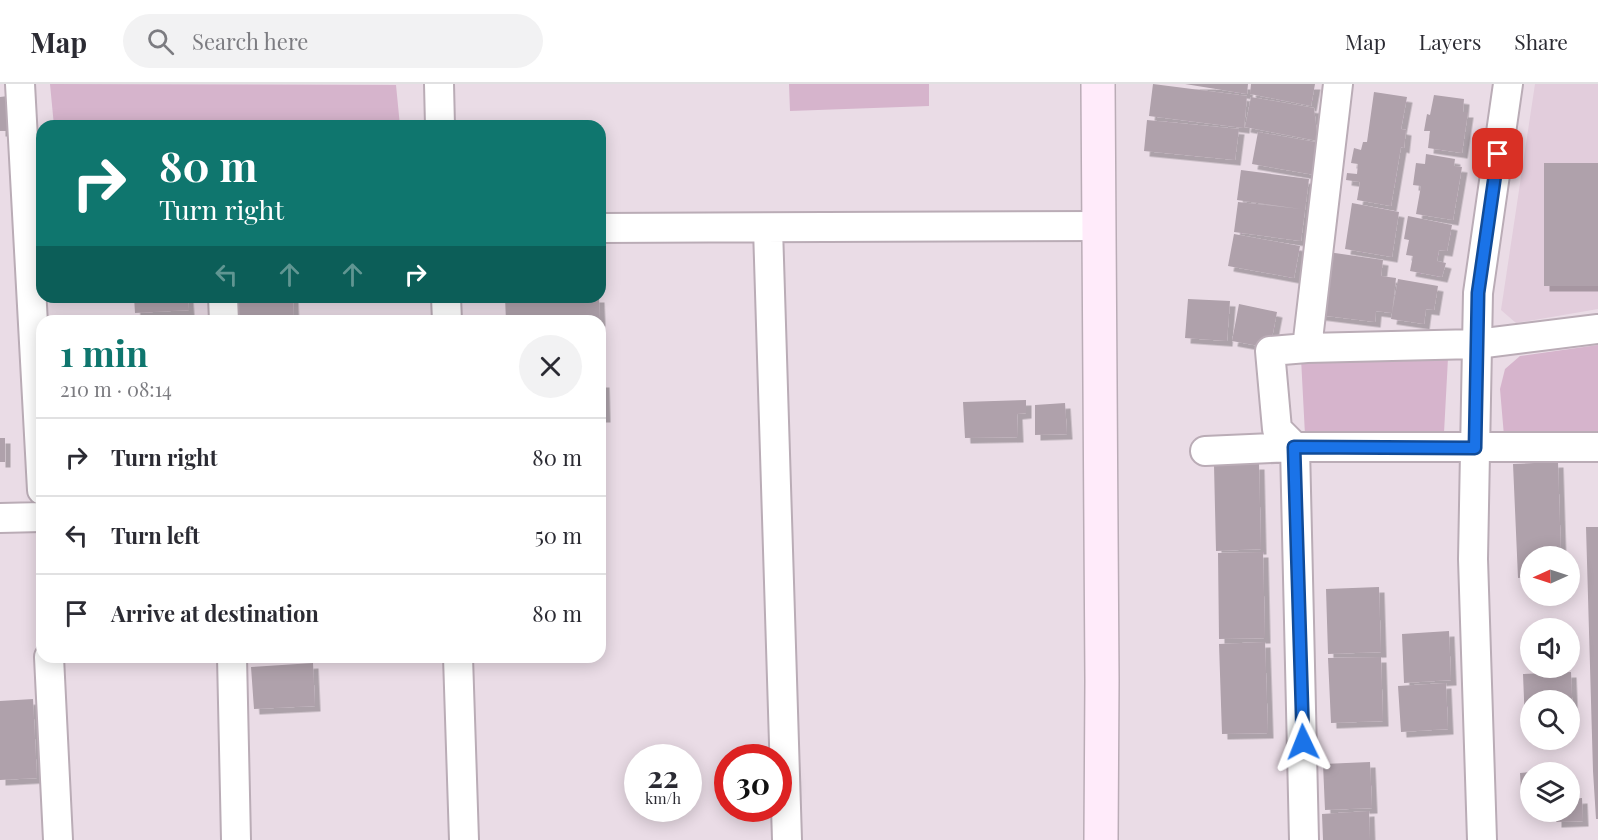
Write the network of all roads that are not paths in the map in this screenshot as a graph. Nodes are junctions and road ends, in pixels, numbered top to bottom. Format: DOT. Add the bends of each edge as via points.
graph roads {
  1 [pos="20,84"];
  2 [pos="439,84"];
  3 [pos="1098,84"];
  4 [pos="1338,84"];
  5 [pos="1508,84"];
  6 [pos="440,120"];
  7 [pos="1100,226"];
  8 [pos="606,228"];
  9 [pos="768,228"];
  10 [pos="35,238"];
  11 [pos="36,274"];
  12 [pos="1598,329"];
  13 [pos="1477,344"];
  14 [pos="1306,348"];
  15 [pos="1294,447"];
  16 [pos="1598,447"];
  17 [pos="1475,448"];
  18 [pos="1205,451"];
  19 [pos="36,517"];
  20 [pos="0,518"];
  21 [pos="49,663"];
  22 [pos="232,663"];
  23 [pos="458,663"];
  24 [pos="58,840"];
  25 [pos="236,840"];
  26 [pos="465,840"];
  27 [pos="787,840"];
  28 [pos="1101,840"];
  29 [pos="1304,840"];
  30 [pos="1482,840"];
  1 -- 10 [label="street"];
  2 -- 6 [label="street"];
  3 -- 7 [label="street"];
  4 -- 14 [label="street"];
  5 -- 13 [label="street" via="1478,293"];
  7 -- 9 [label="street"];
  7 -- 28 [label="street"];
  8 -- 9 [label="street"];
  9 -- 27 [label="street"];
  10 -- 11 [label="street"];
  12 -- 13 [label="street"];
  13 -- 14 [label="street"];
  13 -- 17 [label="street"];
  14 -- 15 [label="street" via="1270,351 1277,429"];
  15 -- 17 [label="street"];
  15 -- 18 [label="street"];
  15 -- 29 [label="street"];
  16 -- 17 [label="street"];
  17 -- 30 [label="street" via="1473,559"];
  19 -- 20 [label="street"];
  21 -- 24 [label="street"];
  22 -- 25 [label="street"];
  23 -- 26 [label="street"];
}
